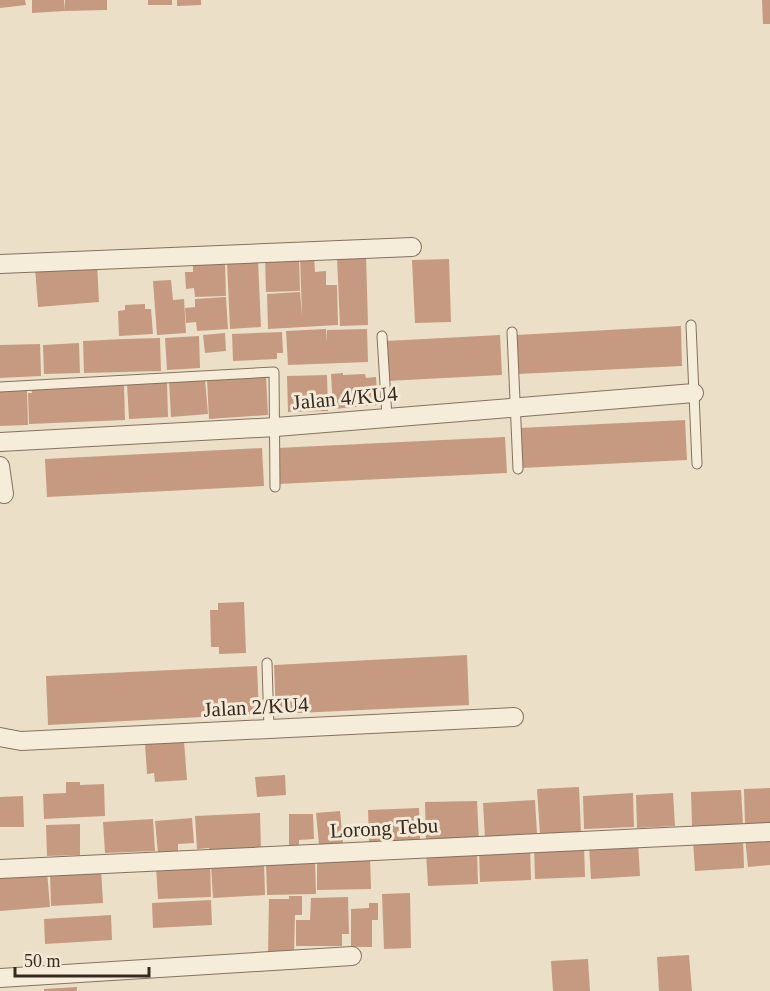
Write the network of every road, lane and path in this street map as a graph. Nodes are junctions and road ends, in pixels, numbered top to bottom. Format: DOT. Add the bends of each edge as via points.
graph roads {
  1 [pos="412,247"];
  2 [pos="0,264"];
  3 [pos="692,324"];
  4 [pos="512,332"];
  5 [pos="382,336"];
  6 [pos="0,387"];
  7 [pos="694,393"];
  8 [pos="515,406"];
  9 [pos="387,417"];
  10 [pos="276,426"];
  11 [pos="0,442"];
  12 [pos="697,464"];
  13 [pos="0,466"];
  14 [pos="518,469"];
  15 [pos="275,487"];
  16 [pos="4,494"];
  17 [pos="267,663"];
  18 [pos="514,717"];
  19 [pos="269,729"];
  20 [pos="0,737"];
  21 [pos="770,832"];
  22 [pos="0,869"];
  23 [pos="352,956"];
  24 [pos="0,978"];
  1 -- 2 [label="street"];
  3 -- 7 [label="lane"];
  4 -- 8 [label="lane"];
  5 -- 9 [label="lane"];
  6 -- 10 [label="lane" via="274,372"];
  7 -- 8 [label="street, Jalan 4/KU4"];
  7 -- 12 [label="lane"];
  8 -- 9 [label="street, Jalan 4/KU4"];
  8 -- 14 [label="lane"];
  9 -- 10 [label="street, Jalan 4/KU4"];
  10 -- 11 [label="street, Jalan 4/KU4"];
  10 -- 15 [label="lane"];
  13 -- 16 [label="street"];
  17 -- 19 [label="lane"];
  18 -- 19 [label="street, Jalan 2/KU4"];
  19 -- 20 [label="street, Jalan 2/KU4" via="21,741"];
  21 -- 22 [label="street, Lorong Tebu"];
  23 -- 24 [label="street"];
}
